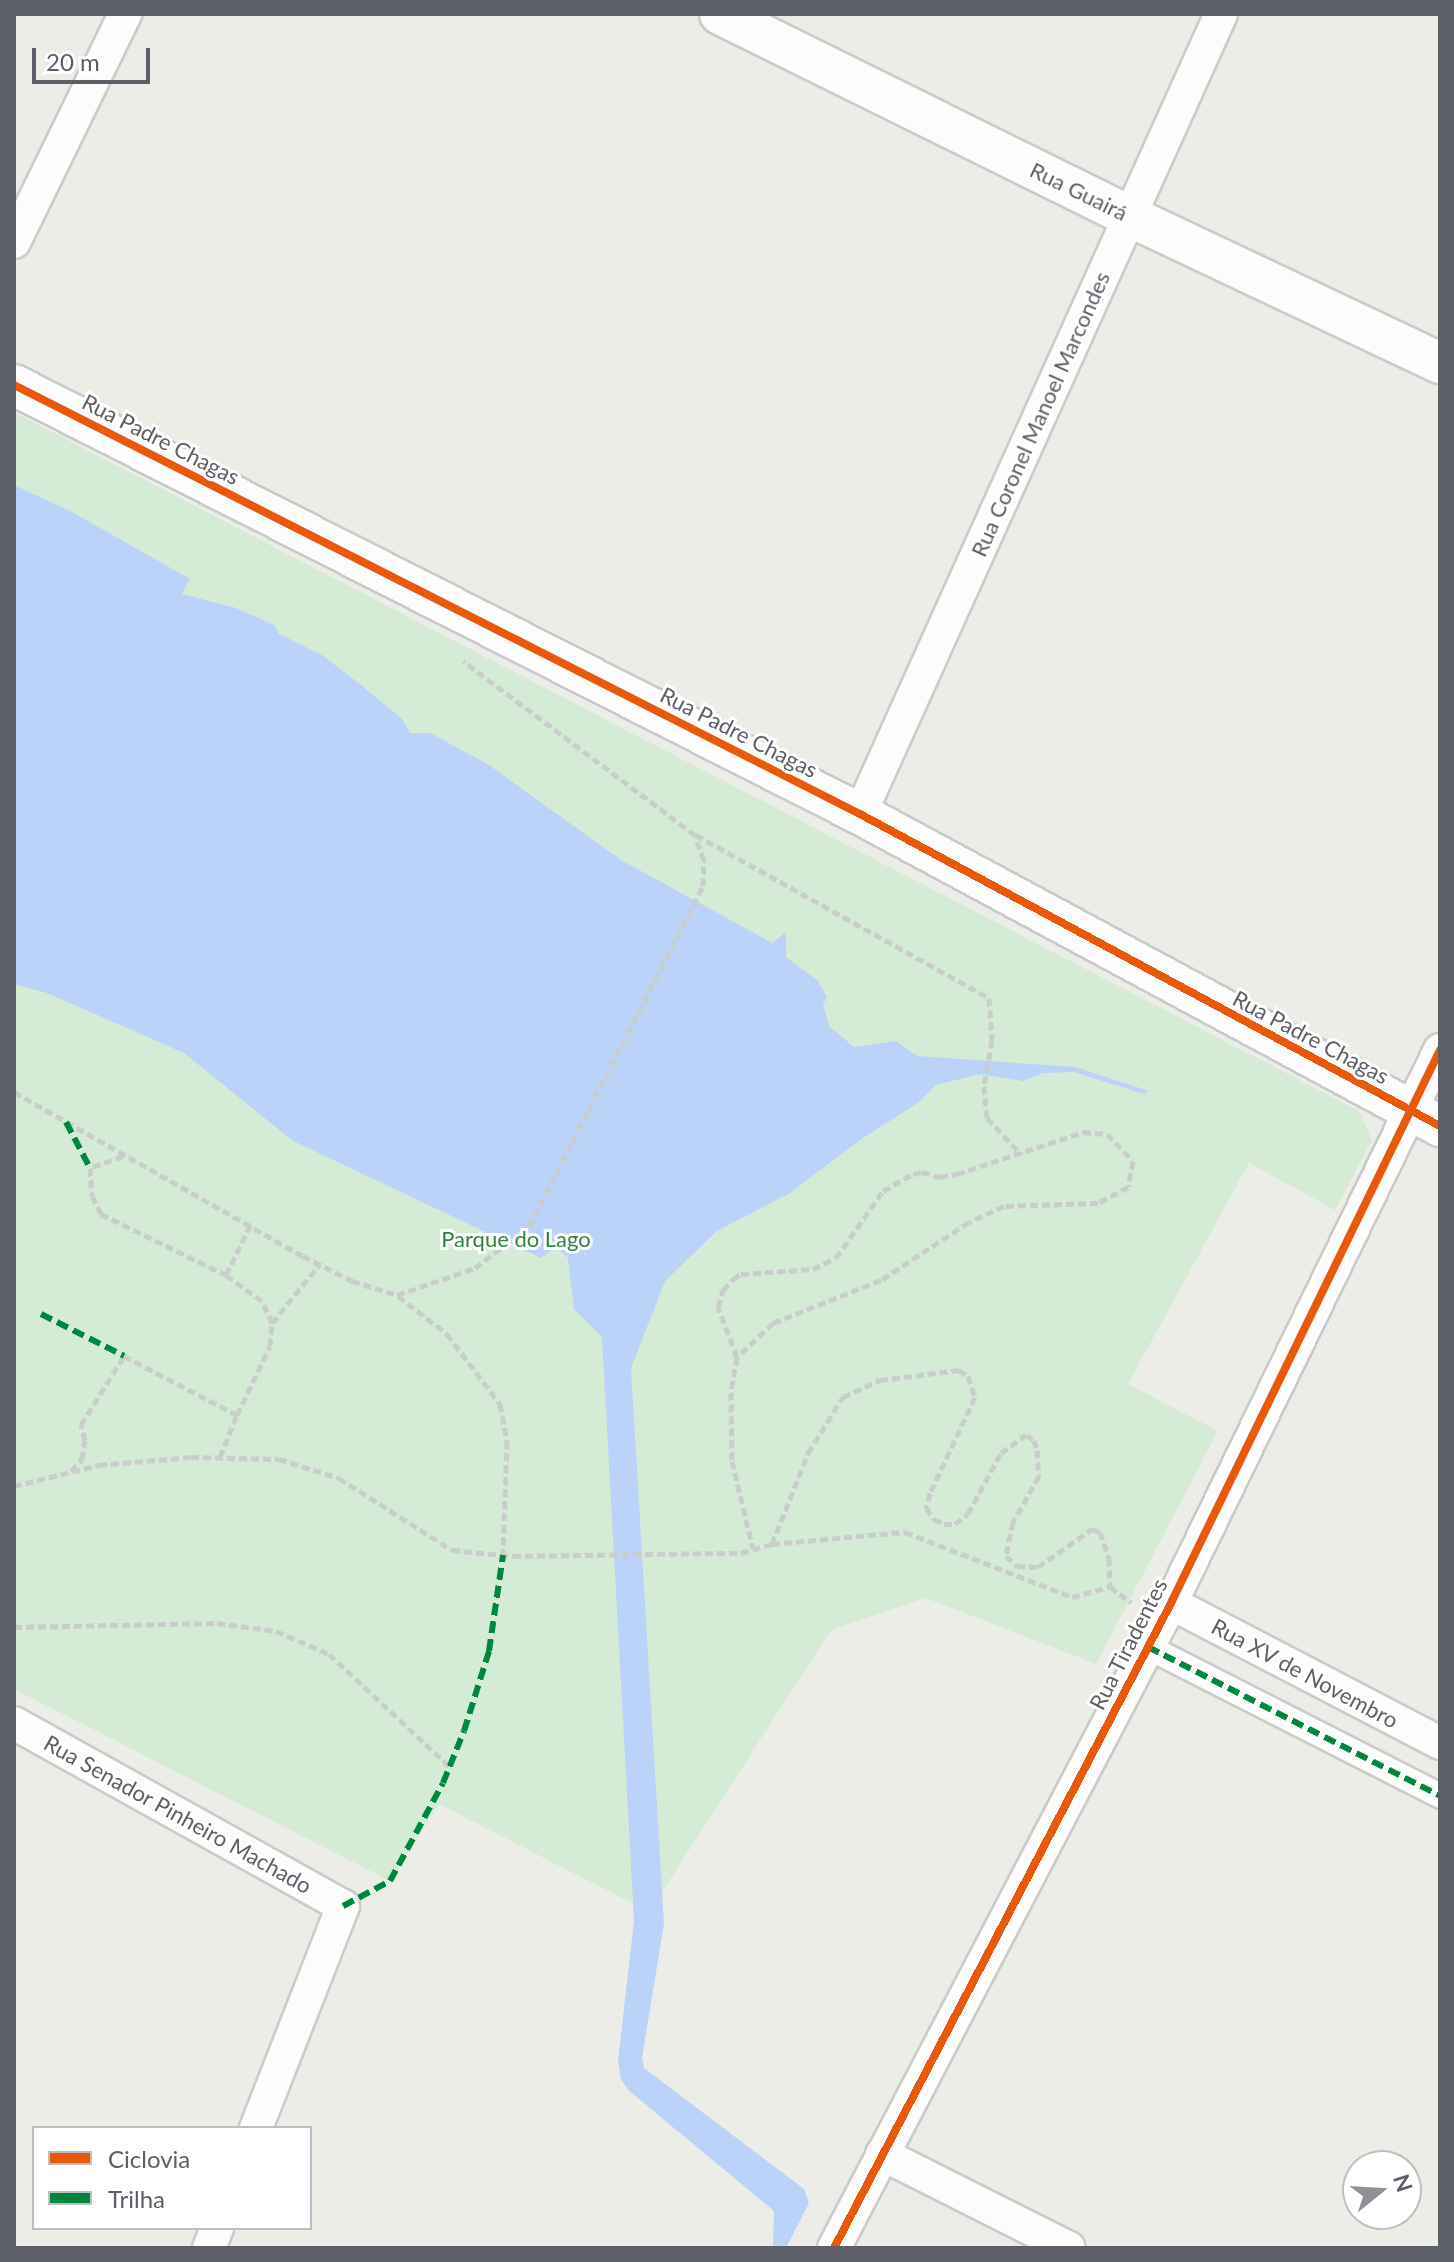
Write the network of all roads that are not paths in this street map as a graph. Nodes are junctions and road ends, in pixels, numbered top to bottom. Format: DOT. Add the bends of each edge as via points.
graph roads {
  1 [pos="125,14"];
  2 [pos="720,14"];
  3 [pos="1221,14"];
  4 [pos="1129,216"];
  5 [pos="14,242"];
  6 [pos="1440,363"];
  7 [pos="14,385"];
  8 [pos="860,814"];
  9 [pos="1440,1050"];
  10 [pos="1425,1118"];
  11 [pos="1160,1624"];
  12 [pos="14,1723"];
  13 [pos="1440,1743"];
  14 [pos="1440,1796"];
  15 [pos="257,2126"];
  16 [pos="882,2154"];
  17 [pos="834,2248"];
  18 [pos="1069,2248"];
  1 -- 5 [label="street"];
  2 -- 4 [label="street, Rua Guairá"];
  3 -- 4 [label="street, Rua Coronel Manoel Marcondes"];
  4 -- 6 [label="street, Rua Guairá"];
  4 -- 8 [label="street, Rua Coronel Manoel Marcondes"];
  7 -- 8 [label="street, Rua Padre Chagas"];
  8 -- 10 [label="street, Rua Padre Chagas"];
  9 -- 10 [label="street, Rua Tiradentes"];
  10 -- 11 [label="street, Rua Tiradentes"];
  11 -- 13 [label="street, Rua XV de Novembro"];
  11 -- 14 [label="street"];
  11 -- 16 [label="street, Rua Tiradentes"];
  12 -- 15 [label="street, Rua Senador Pinheiro Machado" via="343,1906"];
  16 -- 17 [label="street, Rua Tiradentes"];
  16 -- 18 [label="street"];
}
